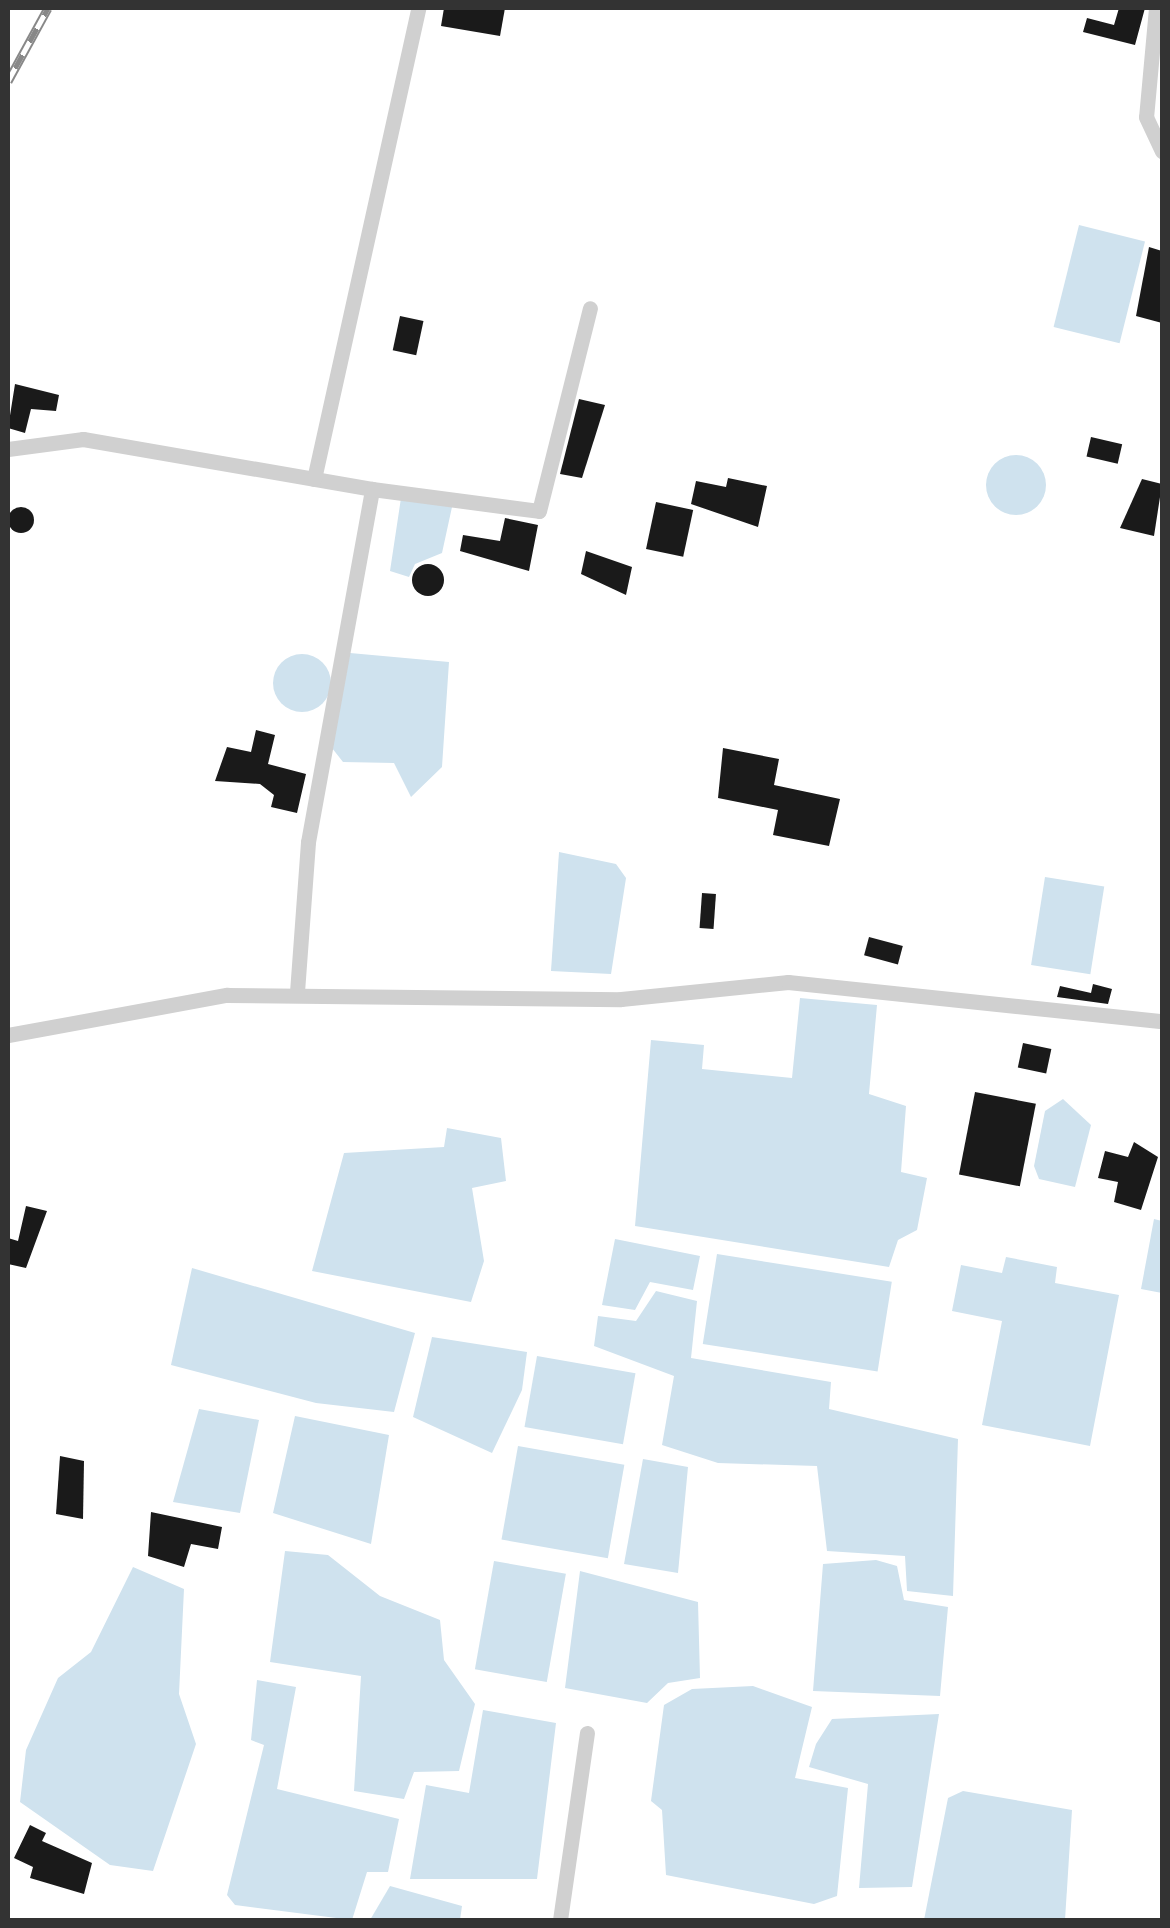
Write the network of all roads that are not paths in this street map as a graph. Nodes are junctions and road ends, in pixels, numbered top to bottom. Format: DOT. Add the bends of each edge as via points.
graph roads {
  1 [pos="418,8"];
  2 [pos="1156,8"];
  3 [pos="1162,152"];
  4 [pos="590,308"];
  5 [pos="8,449"];
  6 [pos="314,479"];
  7 [pos="372,489"];
  8 [pos="297,992"];
  9 [pos="1162,1021"];
  10 [pos="8,1035"];
  11 [pos="587,1733"];
  12 [pos="560,1920"];
  1 -- 6 [label="street"];
  2 -- 3 [label="street" via="1146,116"];
  4 -- 7 [label="street" via="538,510"];
  5 -- 6 [label="street" via="82,439"];
  6 -- 7 [label="street"];
  7 -- 8 [label="street" via="308,842"];
  8 -- 9 [label="street" via="621,999 788,982"];
  8 -- 10 [label="street" via="227,995"];
  11 -- 12 [label="street"];
}
